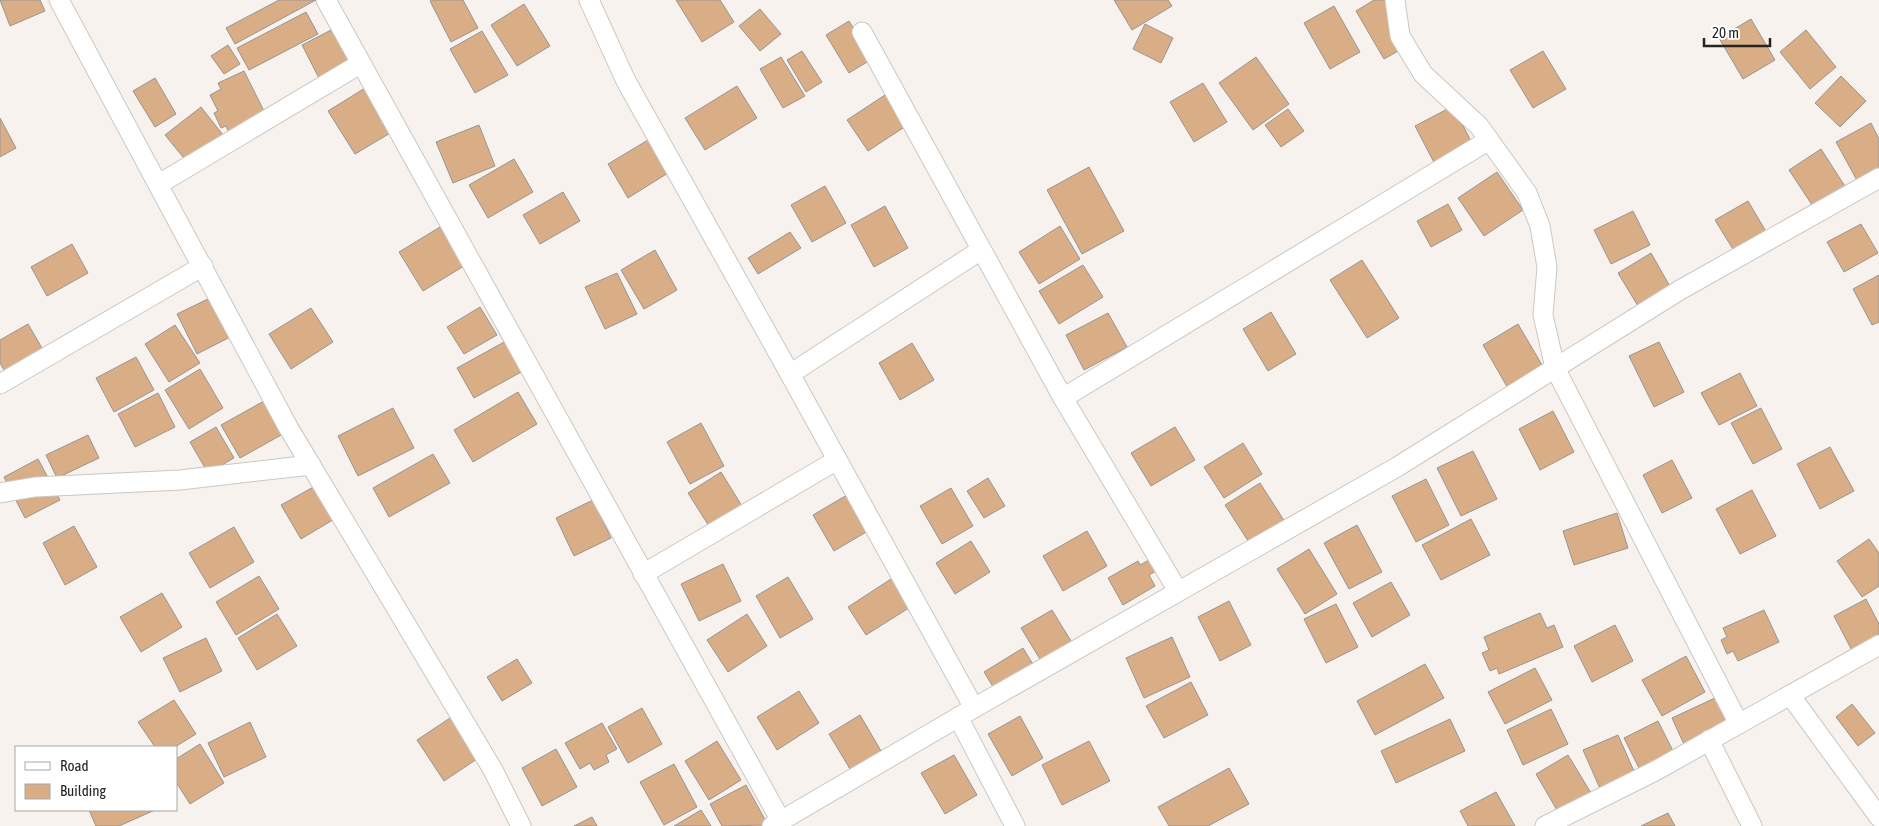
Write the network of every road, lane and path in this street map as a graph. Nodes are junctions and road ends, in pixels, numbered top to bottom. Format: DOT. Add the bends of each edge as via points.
graph roads {
  1 [pos="59,0"];
  2 [pos="326,0"];
  3 [pos="589,0"];
  4 [pos="1396,0"];
  5 [pos="862,32"];
  6 [pos="360,64"];
  7 [pos="1489,140"];
  8 [pos="1879,178"];
  9 [pos="159,184"];
  10 [pos="981,250"];
  11 [pos="203,266"];
  12 [pos="1555,368"];
  13 [pos="790,374"];
  14 [pos="0,384"];
  15 [pos="1063,398"];
  16 [pos="836,460"];
  17 [pos="311,465"];
  18 [pos="0,493"];
  19 [pos="643,574"];
  20 [pos="1178,591"];
  21 [pos="1879,645"];
  22 [pos="1790,695"];
  23 [pos="966,712"];
  24 [pos="1739,724"];
  25 [pos="1709,740"];
  26 [pos="1879,817"];
  27 [pos="776,823"];
  28 [pos="520,826"];
  29 [pos="1015,826"];
  30 [pos="1545,826"];
  31 [pos="1752,826"];
  1 -- 9 [label="street"];
  2 -- 6 [label="street"];
  3 -- 13 [label="street" via="626,81"];
  4 -- 7 [label="street" via="1400,36 1423,74 1479,126"];
  5 -- 10 [label="street"];
  6 -- 9 [label="street"];
  6 -- 19 [label="street"];
  7 -- 12 [label="street" via="1527,193 1540,226 1547,267 1544,315"];
  7 -- 15 [label="street"];
  8 -- 12 [label="street" via="1680,290"];
  9 -- 11 [label="street"];
  10 -- 13 [label="street"];
  10 -- 15 [label="street"];
  11 -- 14 [label="street"];
  11 -- 17 [label="street"];
  12 -- 20 [label="street" via="1397,467"];
  12 -- 24 [label="street"];
  13 -- 16 [label="street"];
  15 -- 20 [label="street"];
  16 -- 19 [label="street"];
  16 -- 23 [label="street"];
  17 -- 18 [label="street" via="180,480 35,487"];
  17 -- 28 [label="street" via="493,770"];
  19 -- 27 [label="street"];
  20 -- 23 [label="street"];
  21 -- 22 [label="street"];
  22 -- 24 [label="street"];
  22 -- 26 [label="street"];
  23 -- 27 [label="street"];
  23 -- 29 [label="street"];
  24 -- 25 [label="street"];
  25 -- 30 [label="street"];
  25 -- 31 [label="street"];
}
